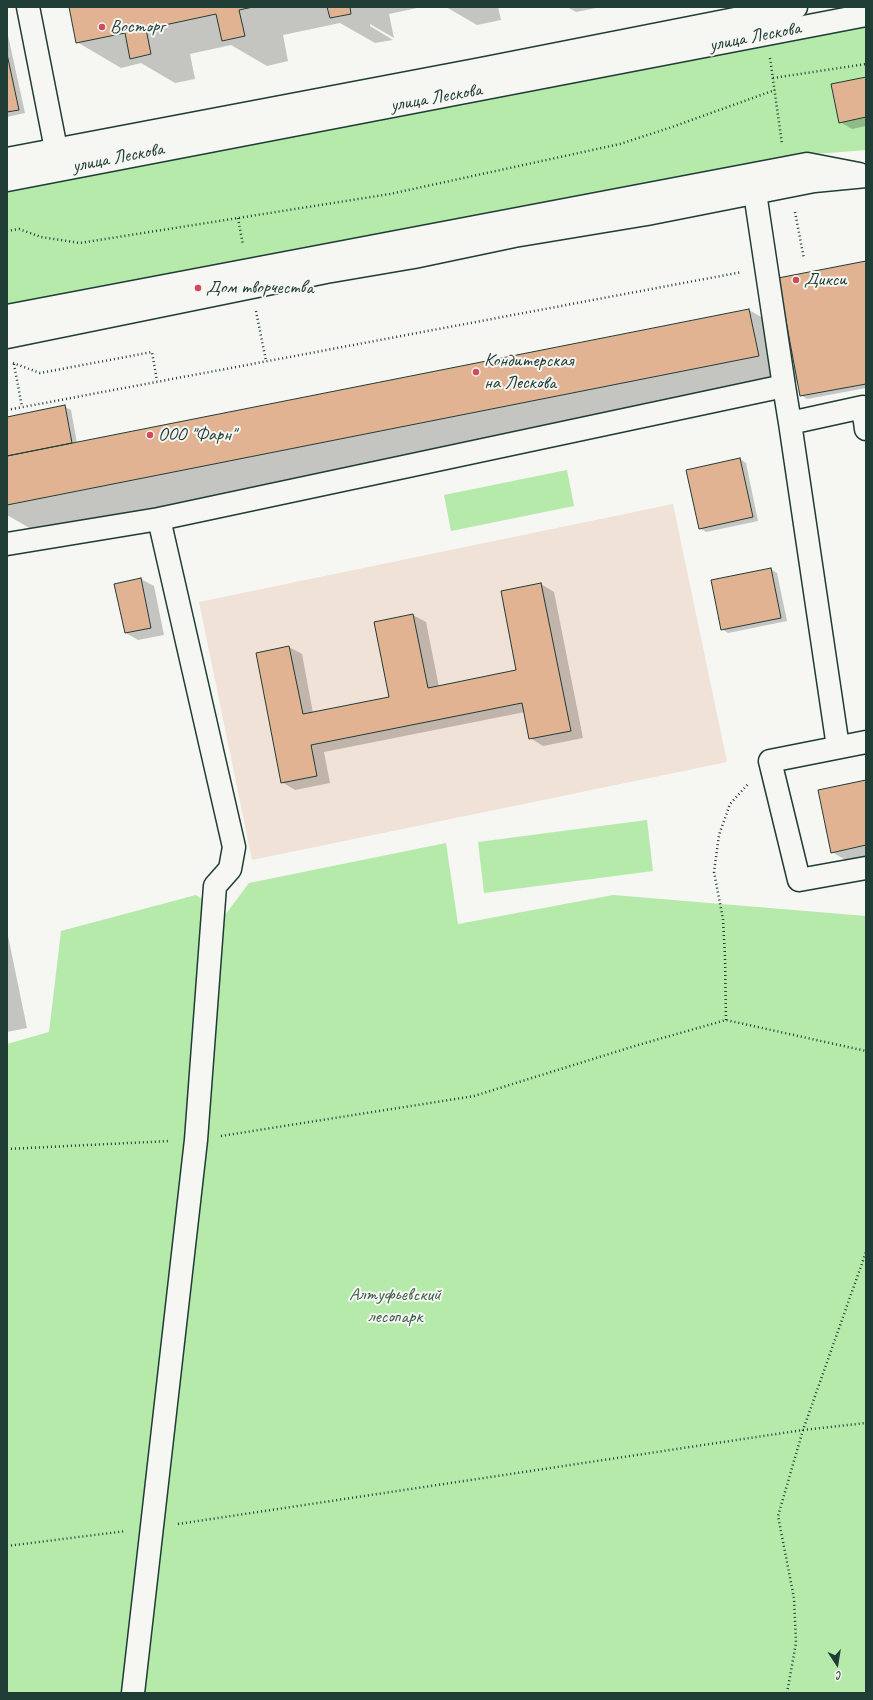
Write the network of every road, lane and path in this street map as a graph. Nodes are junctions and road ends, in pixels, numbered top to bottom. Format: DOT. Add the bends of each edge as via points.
graph roads {
  1 [pos="28,7"];
  2 [pos="796,7"];
  3 [pos="866,15"];
  4 [pos="770,56"];
  5 [pos="866,64"];
  6 [pos="773,78"];
  7 [pos="775,90"];
  8 [pos="783,147"];
  9 [pos="56,149"];
  10 [pos="7,159"];
  11 [pos="866,176"];
  12 [pos="7,180"];
  13 [pos="755,193"];
  14 [pos="795,212"];
  15 [pos="238,218"];
  16 [pos="7,231"];
  17 [pos="243,246"];
  18 [pos="804,259"];
  19 [pos="766,268"];
  20 [pos="255,308"];
  21 [pos="7,316"];
  22 [pos="7,337"];
  23 [pos="12,358"];
  24 [pos="266,361"];
  25 [pos="13,363"];
  26 [pos="157,381"];
  27 [pos="784,386"];
  28 [pos="22,407"];
  29 [pos="7,410"];
  30 [pos="790,423"];
  31 [pos="866,429"];
  32 [pos="159,519"];
  33 [pos="7,544"];
  34 [pos="866,742"];
  35 [pos="838,747"];
  36 [pos="770,761"];
  37 [pos="866,868"];
  38 [pos="726,1020"];
  39 [pos="866,1051"];
  40 [pos="196,1140"];
  41 [pos="7,1149"];
  42 [pos="866,1252"];
  43 [pos="866,1424"];
  44 [pos="803,1430"];
  45 [pos="152,1528"];
  46 [pos="7,1546"];
  47 [pos="133,1693"];
  48 [pos="787,1693"];
  1 -- 9 [label="main road"];
  2 -- 9 [label="main road, улица Лескова"];
  3 -- 12 [label="main road, улица Лескова"];
  4 -- 6 [label="path"];
  5 -- 6 [label="path"];
  6 -- 7 [label="path"];
  7 -- 8 [label="path"];
  7 -- 15 [label="path" via="620,144 390,194"];
  9 -- 10 [label="main road, улица Лескова"];
  11 -- 13 [label="main road" via="814,181"];
  11 -- 21 [label="main road" via="807,164"];
  13 -- 19 [label="main road"];
  13 -- 22 [label="main road" via="326,272"];
  14 -- 18 [label="path"];
  15 -- 16 [label="path" via="80,243 41,237 19,229"];
  15 -- 17 [label="path"];
  19 -- 24 [label="path"];
  19 -- 27 [label="main road"];
  20 -- 24 [label="path"];
  23 -- 25 [label="path"];
  24 -- 26 [label="path"];
  25 -- 26 [label="path" via="40,373 152,352"];
  25 -- 28 [label="path"];
  26 -- 28 [label="path"];
  27 -- 30 [label="main road"];
  27 -- 32 [label="main road"];
  28 -- 29 [label="path"];
  30 -- 31 [label="main road" via="863,407"];
  30 -- 35 [label="main road"];
  32 -- 33 [label="main road"];
  32 -- 40 [label="main road" via="234,847 230,868 215,886"];
  34 -- 35 [label="main road"];
  35 -- 36 [label="main road"];
  36 -- 37 [label="main road" via="799,880"];
  36 -- 38 [label="path" via="730,804 719,835 714,872 723,919"];
  38 -- 39 [label="path"];
  38 -- 40 [label="path" via="474,1096"];
  40 -- 41 [label="path"];
  40 -- 45 [label="main road"];
  42 -- 44 [label="path"];
  43 -- 44 [label="path"];
  44 -- 45 [label="path"];
  44 -- 48 [label="path" via="778,1516 794,1598 796,1643"];
  45 -- 46 [label="path"];
  45 -- 47 [label="main road"];
}
